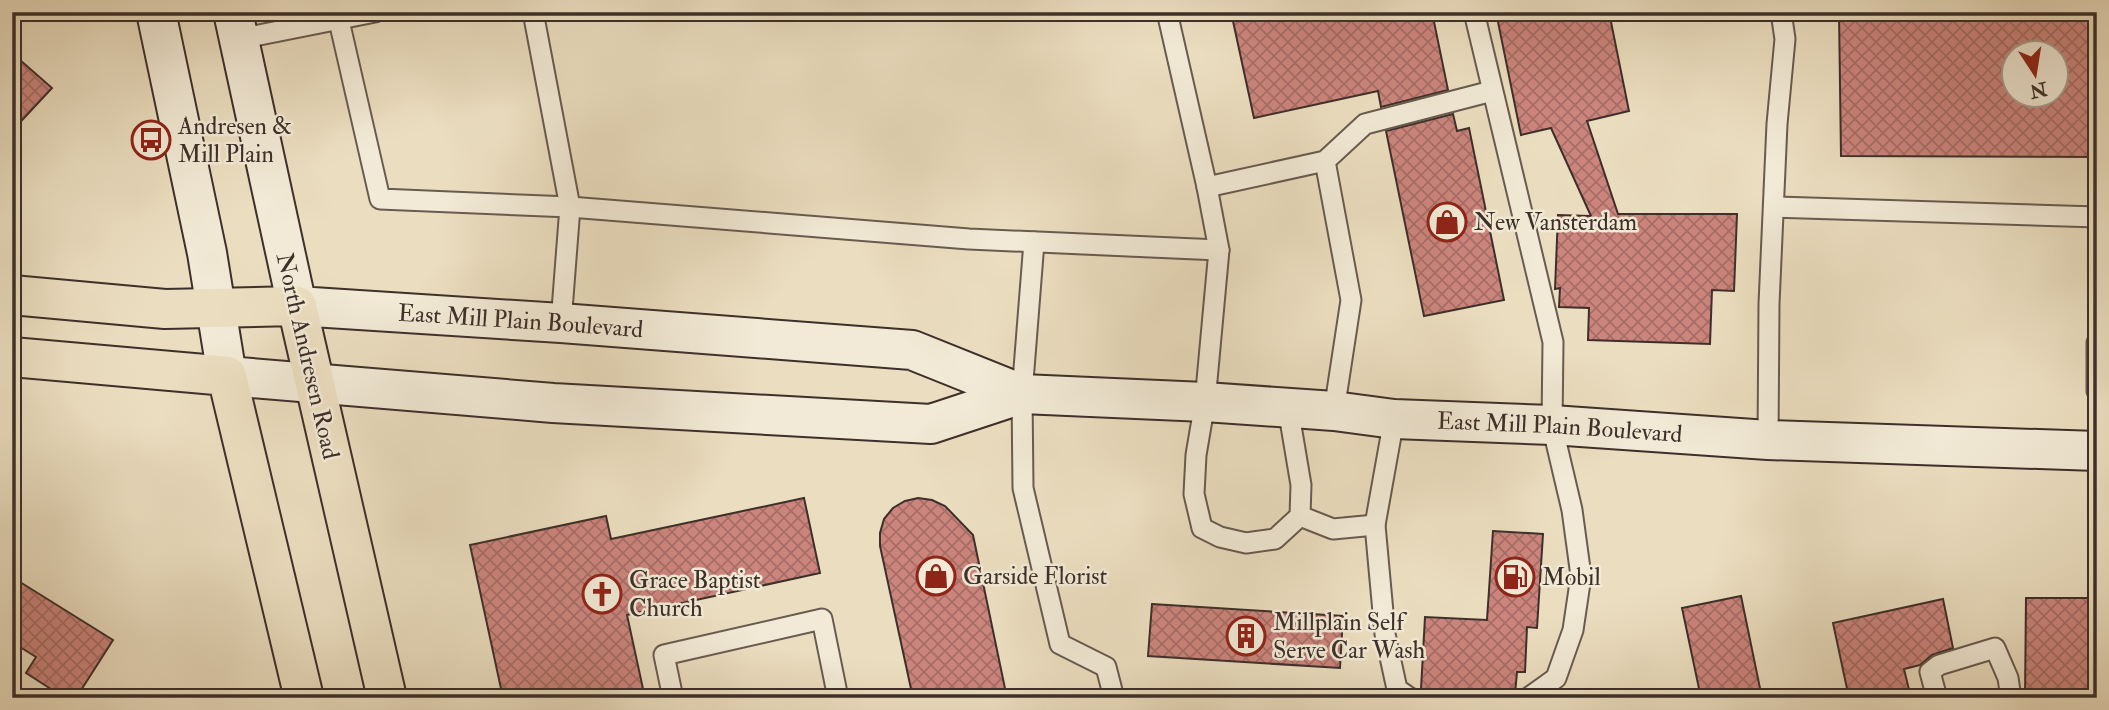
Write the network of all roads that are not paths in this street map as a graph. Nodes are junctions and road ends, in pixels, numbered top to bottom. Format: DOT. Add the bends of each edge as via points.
graph roads {
  1 [pos="156,12"];
  2 [pos="375,12"];
  3 [pos="533,12"];
  4 [pos="1167,12"];
  5 [pos="1474,12"];
  6 [pos="1781,12"];
  7 [pos="338,16"];
  8 [pos="236,25"];
  9 [pos="1492,91"];
  10 [pos="1325,161"];
  11 [pos="1207,187"];
  12 [pos="570,207"];
  13 [pos="1774,207"];
  14 [pos="2097,217"];
  15 [pos="1034,242"];
  16 [pos="1219,250"];
  17 [pos="12,295"];
  18 [pos="297,306"];
  19 [pos="215,307"];
  20 [pos="561,323"];
  21 [pos="2097,343"];
  22 [pos="12,356"];
  23 [pos="227,376"];
  24 [pos="314,385"];
  25 [pos="2097,391"];
  26 [pos="1022,394"];
  27 [pos="1205,402"];
  28 [pos="1288,408"];
  29 [pos="1334,411"];
  30 [pos="1394,419"];
  31 [pos="1552,425"];
  32 [pos="1768,440"];
  33 [pos="2097,451"];
  34 [pos="1300,516"];
  35 [pos="1375,525"];
  36 [pos="304,698"];
  37 [pos="387,698"];
  38 [pos="673,698"];
  39 [pos="838,698"];
  40 [pos="1114,698"];
  41 [pos="1410,698"];
  42 [pos="1528,698"];
  43 [pos="1937,698"];
  44 [pos="2011,698"];
  1 -- 19 [label="main road"];
  2 -- 7 [label="lane"];
  3 -- 12 [label="lane"];
  4 -- 11 [label="lane"];
  5 -- 9 [label="lane"];
  6 -- 13 [label="lane" via="1785,39"];
  7 -- 8 [label="lane"];
  7 -- 12 [label="lane" via="380,199"];
  8 -- 18 [label="main road, North Andresen Road"];
  9 -- 10 [label="lane" via="1365,124"];
  9 -- 31 [label="lane" via="1553,342"];
  10 -- 11 [label="lane"];
  10 -- 29 [label="lane" via="1351,300"];
  11 -- 16 [label="lane"];
  12 -- 15 [label="lane"];
  12 -- 20 [label="lane"];
  13 -- 14 [label="lane"];
  13 -- 32 [label="lane"];
  15 -- 16 [label="lane"];
  15 -- 26 [label="lane"];
  16 -- 27 [label="lane"];
  17 -- 19 [label="main road, East Mill Plain Boulevard" via="165,309"];
  18 -- 19 [label="main road, East Mill Plain Boulevard"];
  18 -- 20 [label="main road, East Mill Plain Boulevard"];
  18 -- 24 [label="main road, North Andresen Road"];
  19 -- 23 [label="main road"];
  20 -- 26 [label="main road, East Mill Plain Boulevard" via="912,350"];
  21 -- 25 [label="lane"];
  22 -- 23 [label="main road, East Mill Plain Boulevard"];
  23 -- 24 [label="main road, East Mill Plain Boulevard"];
  23 -- 36 [label="main road"];
  24 -- 26 [label="main road, East Mill Plain Boulevard" via="931,424"];
  24 -- 37 [label="main road, North Andresen Road"];
  26 -- 27 [label="main road, East Mill Plain Boulevard"];
  26 -- 40 [label="lane" via="1023,488 1060,645 1106,667"];
  27 -- 28 [label="main road, East Mill Plain Boulevard"];
  27 -- 34 [label="lane" via="1194,494 1202,528 1246,542 1275,539"];
  28 -- 29 [label="main road, East Mill Plain Boulevard"];
  28 -- 34 [label="lane" via="1301,485"];
  29 -- 30 [label="main road, East Mill Plain Boulevard"];
  30 -- 31 [label="main road, East Mill Plain Boulevard"];
  30 -- 35 [label="lane"];
  31 -- 32 [label="main road, East Mill Plain Boulevard"];
  31 -- 42 [label="lane" via="1572,510 1581,576 1573,630 1556,678"];
  32 -- 33 [label="main road, East Mill Plain Boulevard"];
  34 -- 35 [label="lane" via="1333,529"];
  35 -- 41 [label="lane" via="1385,635 1397,689"];
  38 -- 39 [label="lane" via="664,655 822,619"];
  43 -- 44 [label="lane" via="1930,672 1995,648"];
}
